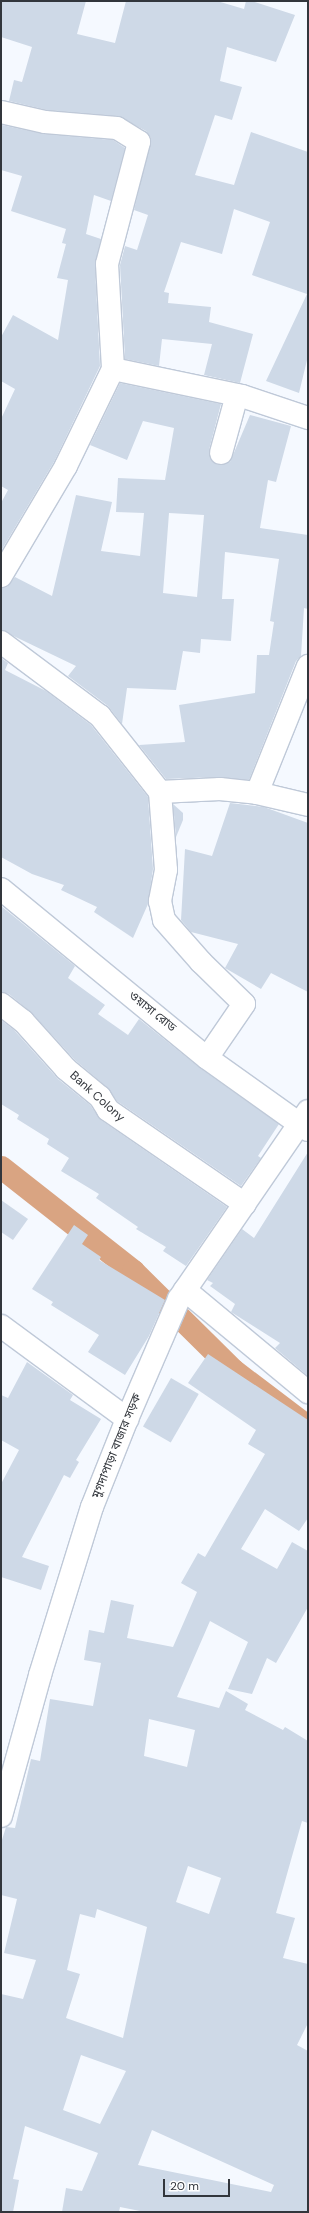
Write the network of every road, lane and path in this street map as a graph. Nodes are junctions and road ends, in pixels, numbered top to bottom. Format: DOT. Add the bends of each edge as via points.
graph roads {
  1 [pos="1,112"];
  2 [pos="113,369"];
  3 [pos="237,395"];
  4 [pos="308,418"];
  5 [pos="221,453"];
  6 [pos="1,576"];
  7 [pos="1,642"];
  8 [pos="308,666"];
  9 [pos="160,792"];
  10 [pos="258,793"];
  11 [pos="308,805"];
  12 [pos="1,889"];
  13 [pos="1,1004"];
  14 [pos="207,1058"];
  15 [pos="305,1121"];
  16 [pos="245,1204"];
  17 [pos="182,1294"];
  18 [pos="1,1326"];
  19 [pos="308,1392"];
  20 [pos="127,1419"];
  21 [pos="1,1816"];
  1 -- 2 [label="street" via="45,122 117,128 139,142 107,264"];
  2 -- 3 [label="street"];
  2 -- 6 [label="street" via="66,466"];
  3 -- 4 [label="street"];
  3 -- 5 [label="street"];
  7 -- 9 [label="street" via="100,716"];
  8 -- 10 [label="street"];
  9 -- 10 [label="street" via="220,789"];
  9 -- 14 [label="street" via="166,870 160,901 164,920 201,962 244,1004"];
  10 -- 11 [label="street"];
  12 -- 14 [label="street, ওয়াসা রোড"];
  13 -- 16 [label="street, Bank Colony" via="23,1021 66,1069 100,1097 108,1110"];
  14 -- 15 [label="street, ওয়াসা রোড"];
  15 -- 16 [label="street, মুগদাপাড়া বাজার সড়ক"];
  16 -- 17 [label="street, মুগদাপাড়া বাজার সড়ক"];
  17 -- 19 [label="street"];
  17 -- 20 [label="street, মুগদাপাড়া বাজার সড়ক"];
  18 -- 20 [label="street"];
  20 -- 21 [label="street, মুগদাপাড়া বাজার সড়ক" via="92,1507 40,1675"];
}
